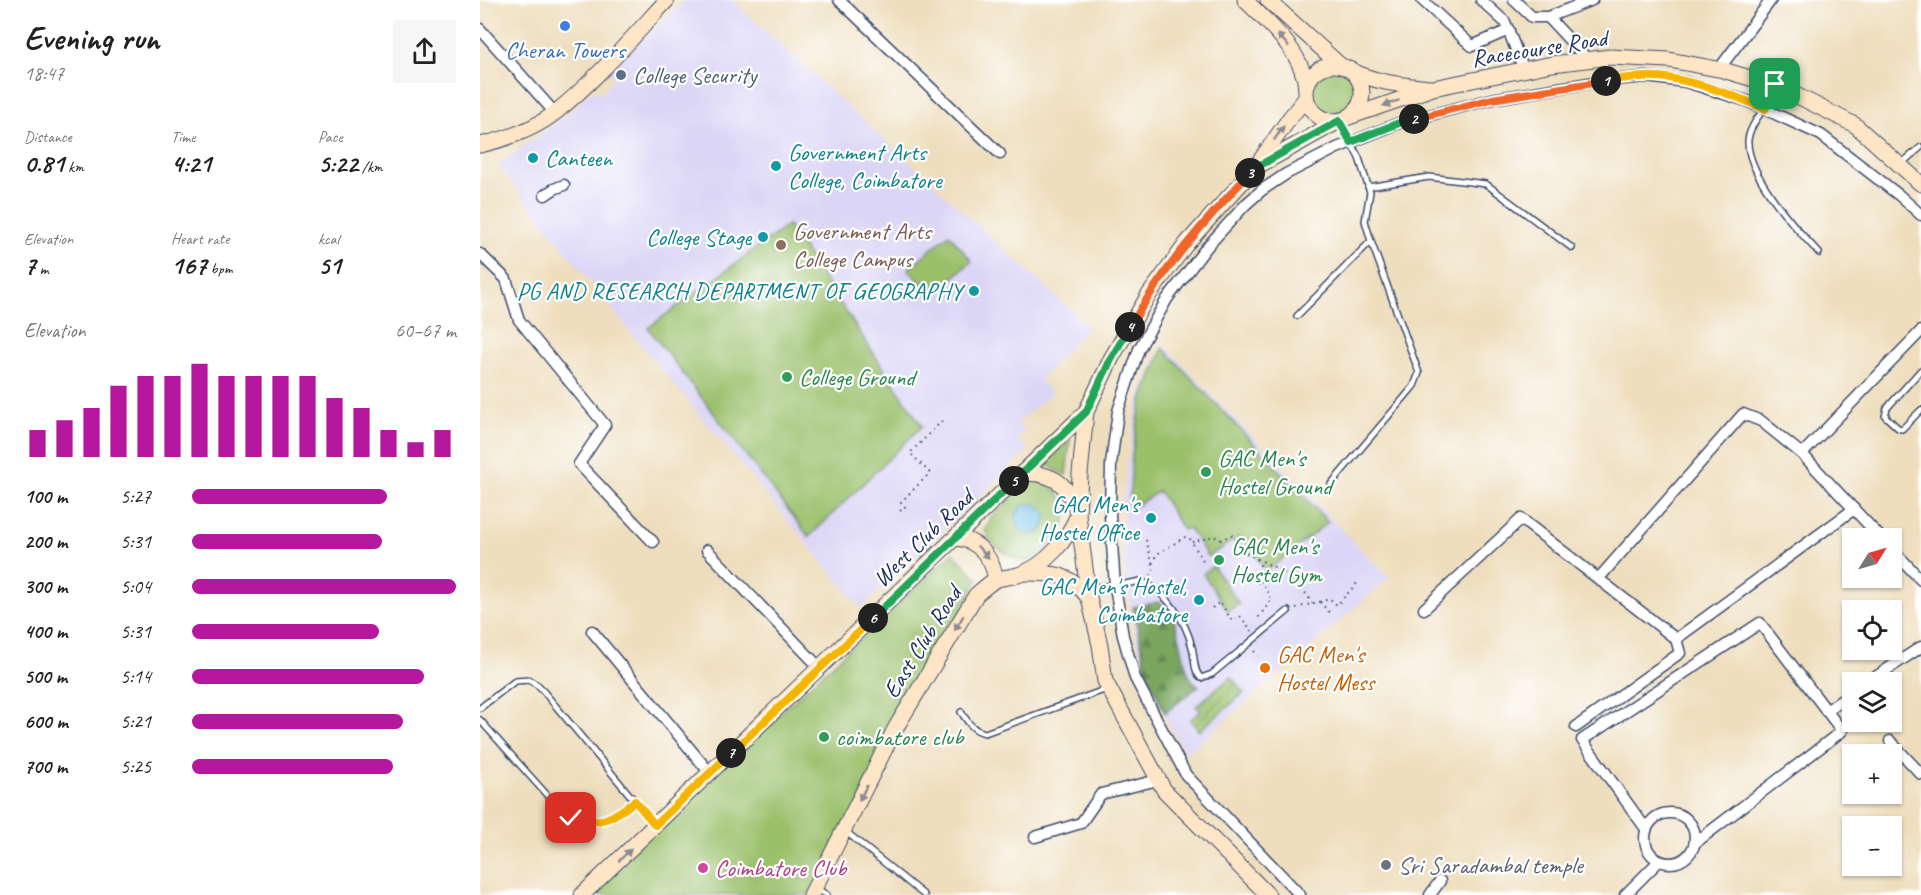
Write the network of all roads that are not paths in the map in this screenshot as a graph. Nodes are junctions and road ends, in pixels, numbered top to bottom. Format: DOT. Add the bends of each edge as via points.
graph roads {
  1 [pos="667,0"];
  2 [pos="839,0"];
  3 [pos="1245,0"];
  4 [pos="1268,0"];
  5 [pos="1422,0"];
  6 [pos="1481,0"];
  7 [pos="1514,0"];
  8 [pos="1592,0"];
  9 [pos="1771,0"];
  10 [pos="1548,17"];
  11 [pos="480,29"];
  12 [pos="1509,30"];
  13 [pos="1588,60"];
  14 [pos="1345,67"];
  15 [pos="1719,69"];
  16 [pos="1524,70"];
  17 [pos="1780,87"];
  18 [pos="1433,88"];
  19 [pos="1306,94"];
  20 [pos="1765,109"];
  21 [pos="555,113"];
  22 [pos="1344,119"];
  23 [pos="1351,142"];
  24 [pos="480,145"];
  25 [pos="1921,147"];
  26 [pos="1000,154"];
  27 [pos="1900,165"];
  28 [pos="1255,168"];
  29 [pos="1921,184"];
  30 [pos="564,186"];
  31 [pos="1368,187"];
  32 [pos="545,195"];
  33 [pos="1921,215"];
  34 [pos="1371,241"];
  35 [pos="1572,248"];
  36 [pos="480,254"];
  37 [pos="1820,254"];
  38 [pos="1297,316"];
  39 [pos="1921,331"];
  40 [pos="1921,370"];
  41 [pos="1921,410"];
  42 [pos="1086,412"];
  43 [pos="1802,454"];
  44 [pos="1022,473"];
  45 [pos="1331,484"];
  46 [pos="1854,509"];
  47 [pos="1078,515"];
  48 [pos="1872,528"];
  49 [pos="957,538"];
  50 [pos="653,542"];
  51 [pos="707,550"];
  52 [pos="1902,560"];
  53 [pos="1024,573"];
  54 [pos="1599,578"];
  55 [pos="996,579"];
  56 [pos="1921,580"];
  57 [pos="1114,586"];
  58 [pos="1089,592"];
  59 [pos="1424,609"];
  60 [pos="1288,611"];
  61 [pos="592,632"];
  62 [pos="1676,639"];
  63 [pos="1921,647"];
  64 [pos="820,668"];
  65 [pos="1883,672"];
  66 [pos="1109,688"];
  67 [pos="1842,700"];
  68 [pos="480,708"];
  69 [pos="1826,711"];
  70 [pos="961,712"];
  71 [pos="480,720"];
  72 [pos="1576,727"];
  73 [pos="1890,741"];
  74 [pos="710,773"];
  75 [pos="1921,774"];
  76 [pos="1158,780"];
  77 [pos="635,801"];
  78 [pos="655,825"];
  79 [pos="1646,829"];
  80 [pos="844,830"];
  81 [pos="1035,837"];
  82 [pos="1695,843"];
  83 [pos="1659,861"];
  84 [pos="1440,881"];
  85 [pos="818,892"];
  86 [pos="582,895"];
  87 [pos="924,895"];
  88 [pos="1268,895"];
  89 [pos="1300,895"];
  90 [pos="1430,895"];
  91 [pos="1625,895"];
  1 -- 21 [label="street"];
  2 -- 26 [label="street"];
  19 -- 3 [label="street, one-way" via="1306,78 1295,54"];
  4 -- 14 [label="street"];
  5 -- 12 [label="street" via="1472,45 1490,33"];
  6 -- 12 [label="street"];
  7 -- 10 [label="street" via="1532,18"];
  8 -- 10 [label="street"];
  9 -- 15 [label="street"];
  10 -- 13 [label="street"];
  11 -- 21 [label="street"];
  12 -- 16 [label="street"];
  13 -- 15 [label="street, Racecourse Road" via="1669,60"];
  13 -- 16 [label="street, Racecourse Road"];
  14 -- 18 [label="street" via="1378,80"];
  14 -- 19 [label="street" via="1324,66 1317,70"];
  14 -- 22 [label="street" via="1362,89 1359,105"];
  15 -- 17 [label="street, Racecourse Road"];
  16 -- 18 [label="street, Racecourse Road"];
  17 -- 20 [label="lane"];
  17 -- 27 [label="street, Racecourse Road" via="1855,125"];
  18 -- 22 [label="street, Racecourse Road, one-way"];
  19 -- 22 [label="street" via="1314,113 1330,121"];
  28 -- 19 [label="street, one-way"];
  20 -- 23 [label="street" via="1686,82 1646,76 1492,99 1399,123"];
  20 -- 33 [label="street" via="1821,135"];
  20 -- 37 [label="lane" via="1751,130 1751,159 1768,191"];
  21 -- 24 [label="street" via="518,133"];
  22 -- 23 [label="lane"];
  22 -- 28 [label="street, Racecourse Road"];
  23 -- 31 [label="lane"];
  23 -- 57 [label="street" via="1286,174 1246,204 1167,299 1139,349 1118,411 1111,464"];
  25 -- 27 [label="lane"];
  27 -- 29 [label="street, Racecourse Road"];
  28 -- 42 [label="street" via="1186,243 1148,296"];
  30 -- 32 [label="street"];
  31 -- 34 [label="lane" via="1365,221"];
  31 -- 35 [label="lane" via="1429,177 1486,184"];
  34 -- 38 [label="lane"];
  34 -- 45 [label="lane" via="1419,373 1414,386"];
  36 -- 50 [label="street" via="506,279 519,320 605,425 579,464"];
  39 -- 43 [label="street"];
  40 -- 41 [label="lane" via="1887,408 1886,416 1902,429"];
  42 -- 44 [label="street, West Club Road"];
  42 -- 47 [label="street"];
  43 -- 46 [label="street"];
  43 -- 54 [label="street" via="1761,421 1743,414"];
  44 -- 47 [label="street" via="1058,480"];
  44 -- 49 [label="street, West Club Road"];
  46 -- 48 [label="street"];
  46 -- 62 [label="street"];
  47 -- 53 [label="street" via="1060,545"];
  47 -- 58 [label="street"];
  49 -- 55 [label="street, one-way" via="983,550"];
  49 -- 64 [label="street, West Club Road"];
  51 -- 64 [label="street"];
  52 -- 56 [label="street"];
  53 -- 55 [label="street"];
  53 -- 58 [label="street" via="1070,579"];
  54 -- 59 [label="street" via="1521,519"];
  54 -- 62 [label="street"];
  55 -- 80 [label="street, East Club Road, one-way" via="976,595 906,710"];
  57 -- 58 [label="lane"];
  57 -- 60 [label="lane" via="1141,581 1172,605 1185,625 1195,668 1202,678"];
  57 -- 89 [label="street" via="1135,678 1186,776"];
  58 -- 66 [label="street"];
  61 -- 74 [label="street"];
  62 -- 72 [label="street" via="1680,653"];
  63 -- 65 [label="street"];
  64 -- 74 [label="street, West Club Road"];
  66 -- 70 [label="lane" via="985,733 977,732"];
  66 -- 76 [label="street"];
  67 -- 69 [label="street"];
  68 -- 77 [label="lane" via="515,681 529,680 539,686"];
  69 -- 79 [label="street" via="1760,623 1582,740"];
  69 -- 82 [label="street" via="1842,731"];
  71 -- 77 [label="lane" via="571,818 587,823 606,819"];
  73 -- 75 [label="street"];
  74 -- 78 [label="street, West Club Road"];
  76 -- 81 [label="street" via="1101,795 1081,824"];
  76 -- 88 [label="street"];
  77 -- 78 [label="lane"];
  86 -- 78 [label="street, West Club Road, one-way"];
  79 -- 82 [label="street" via="1662,814 1679,815 1692,826"];
  79 -- 83 [label="street" via="1646,849"];
  80 -- 85 [label="street, East Club Road"];
  80 -- 87 [label="lane"];
  82 -- 83 [label="street" via="1688,857 1681,861"];
  83 -- 91 [label="street"];
  84 -- 90 [label="street"];
}
